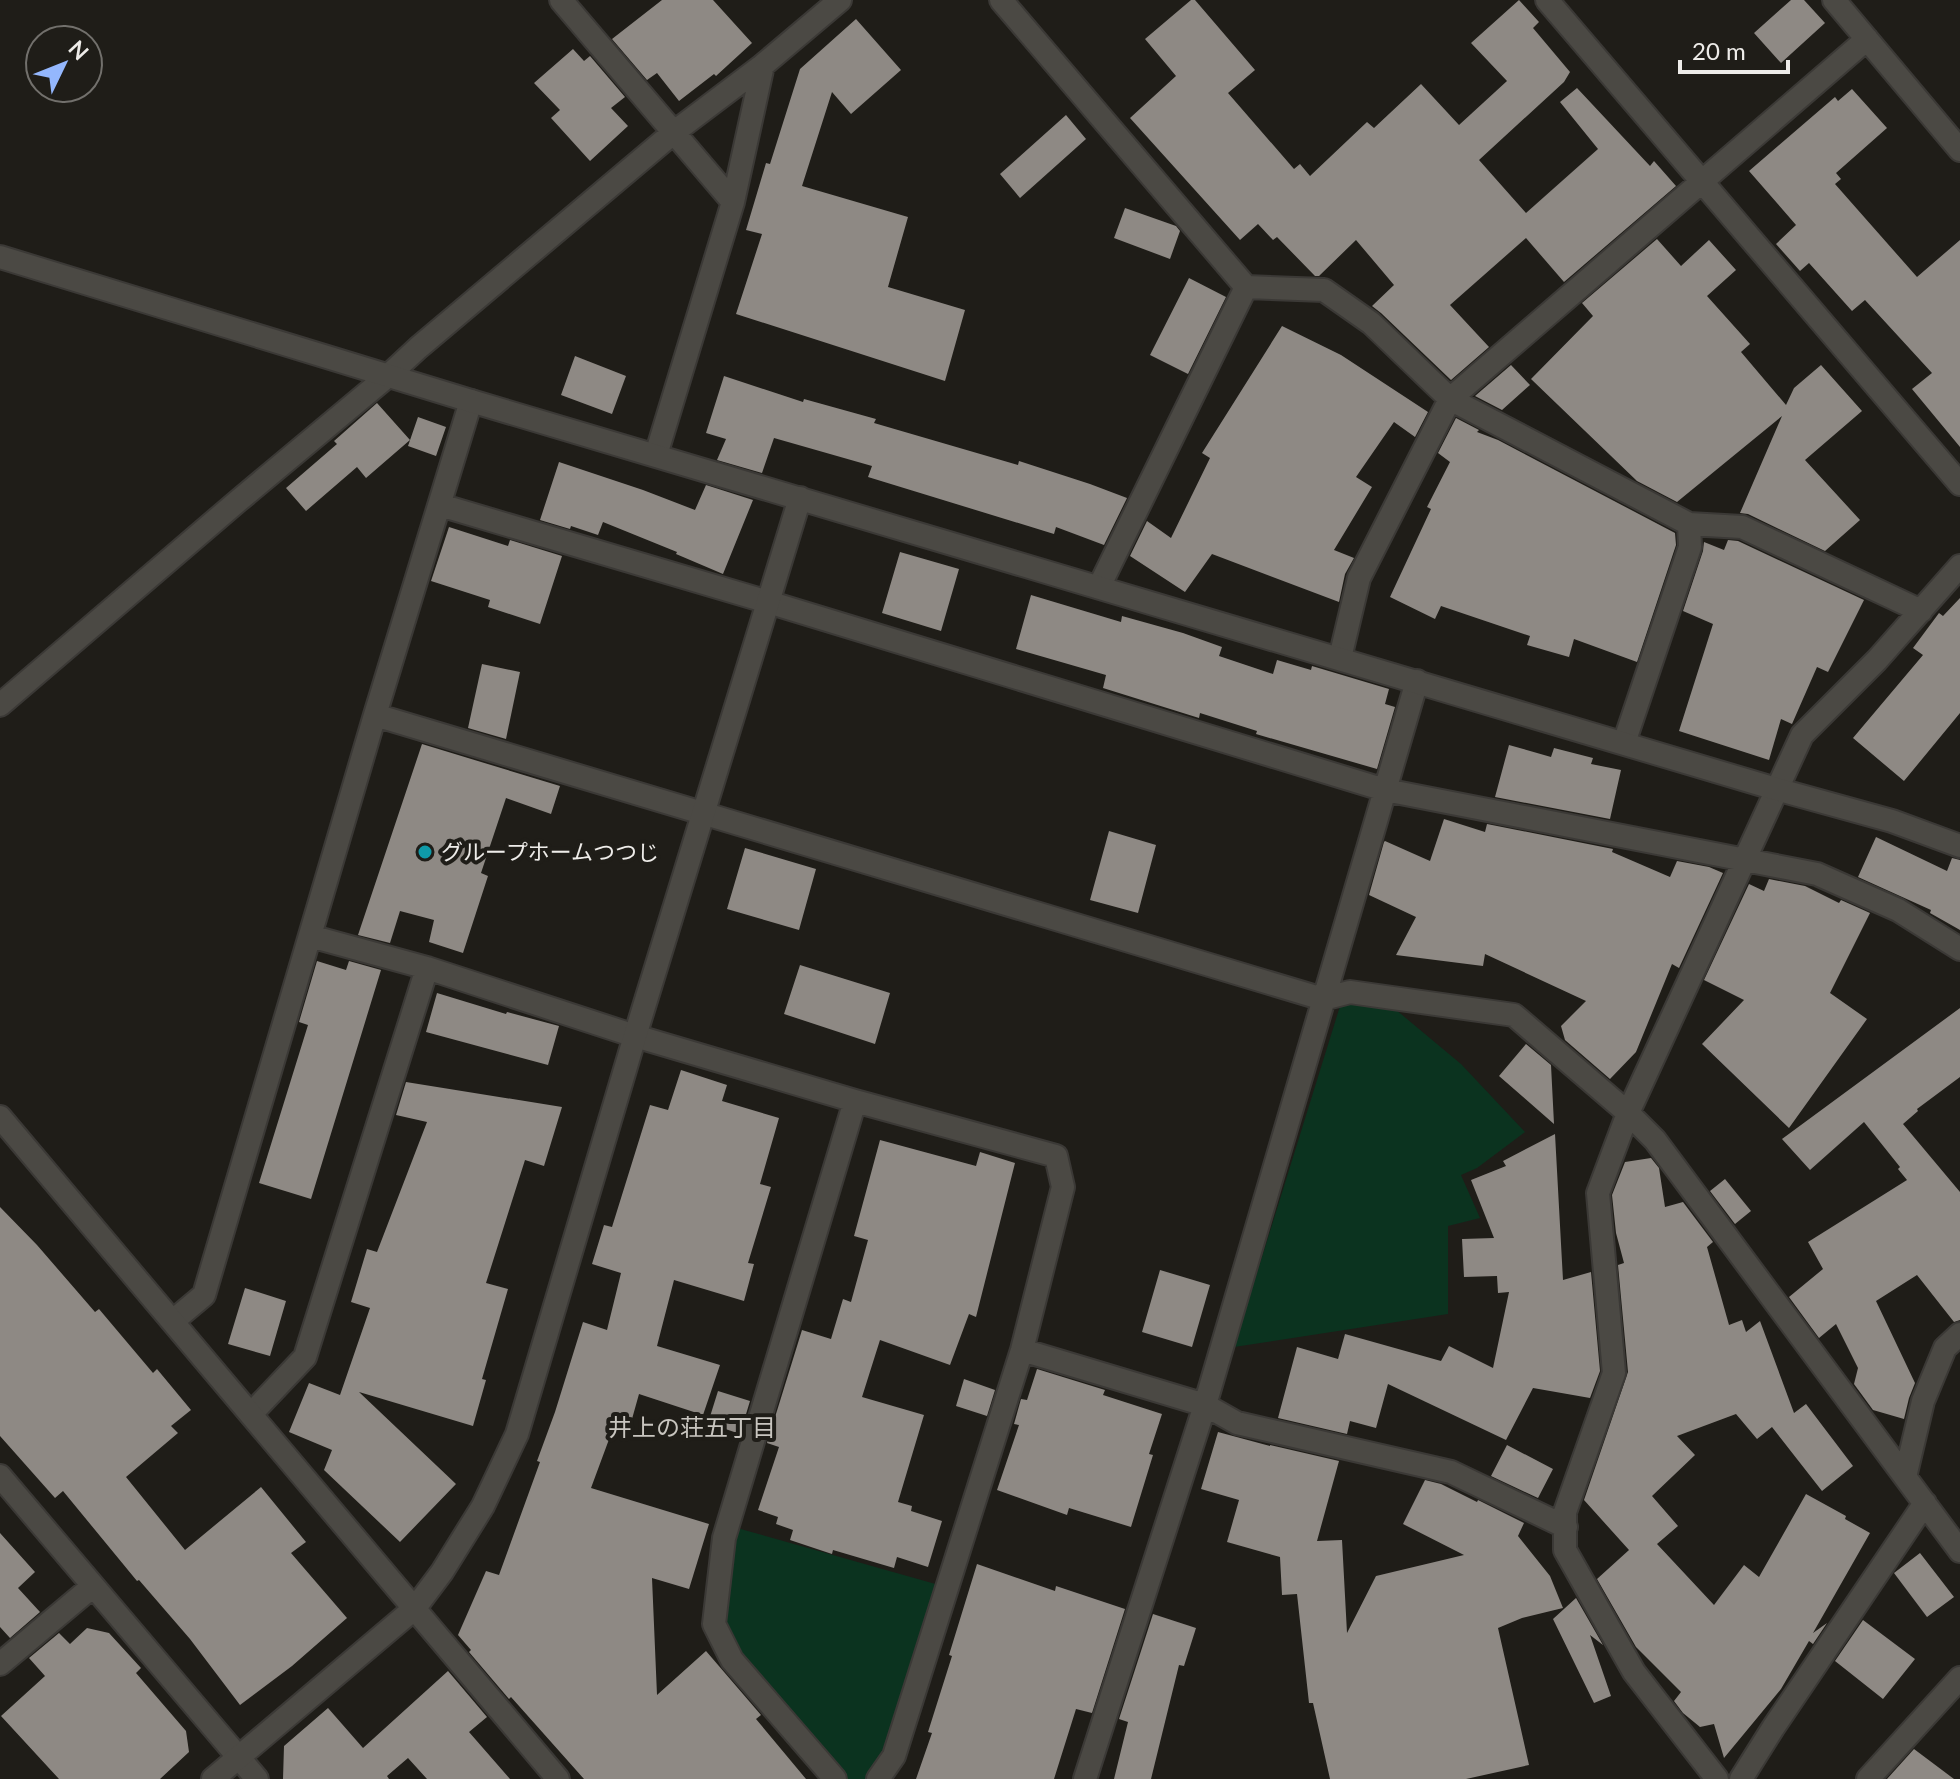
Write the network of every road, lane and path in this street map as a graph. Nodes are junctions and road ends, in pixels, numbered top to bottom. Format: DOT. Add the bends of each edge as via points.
graph roads {
  1 [pos="561,0"];
  2 [pos="840,0"];
  3 [pos="1001,0"];
  4 [pos="1547,0"];
  5 [pos="1834,0"];
  6 [pos="1867,39"];
  7 [pos="763,65"];
  8 [pos="673,133"];
  9 [pos="1960,150"];
  10 [pos="1701,181"];
  11 [pos="733,202"];
  12 [pos="0,257"];
  13 [pos="1246,287"];
  14 [pos="389,375"];
  15 [pos="1450,399"];
  16 [pos="471,401"];
  17 [pos="656,455"];
  18 [pos="1960,484"];
  19 [pos="800,498"];
  20 [pos="440,505"];
  21 [pos="1689,524"];
  22 [pos="1960,566"];
  23 [pos="1099,587"];
  24 [pos="768,602"];
  25 [pos="1921,611"];
  26 [pos="1340,658"];
  27 [pos="1417,681"];
  28 [pos="0,705"];
  29 [pos="375,715"];
  30 [pos="1624,743"];
  31 [pos="1776,789"];
  32 [pos="1385,790"];
  33 [pos="704,812"];
  34 [pos="1960,846"];
  35 [pos="1746,860"];
  36 [pos="310,936"];
  37 [pos="1960,949"];
  38 [pos="427,968"];
  39 [pos="1323,999"];
  40 [pos="635,1036"];
  41 [pos="855,1101"];
  42 [pos="1628,1113"];
  43 [pos="0,1117"];
  44 [pos="173,1321"];
  45 [pos="1960,1334"];
  46 [pos="1022,1350"];
  47 [pos="1205,1405"];
  48 [pos="251,1414"];
  49 [pos="0,1476"];
  50 [pos="1905,1477"];
  51 [pos="1925,1503"];
  52 [pos="1566,1527"];
  53 [pos="1960,1551"];
  54 [pos="93,1586"];
  55 [pos="415,1608"];
  56 [pos="0,1664"];
  57 [pos="1960,1678"];
  58 [pos="239,1757"];
  59 [pos="213,1779"];
  60 [pos="257,1779"];
  61 [pos="558,1779"];
  62 [pos="835,1779"];
  63 [pos="878,1779"];
  64 [pos="1085,1779"];
  65 [pos="1717,1779"];
  66 [pos="1741,1779"];
  67 [pos="1868,1779"];
  1 -- 8 [label="street"];
  2 -- 7 [label="street"];
  3 -- 13 [label="street"];
  4 -- 10 [label="street"];
  5 -- 6 [label="street"];
  6 -- 9 [label="street"];
  6 -- 10 [label="street"];
  7 -- 8 [label="street"];
  7 -- 11 [label="street"];
  8 -- 11 [label="street"];
  8 -- 14 [label="street"];
  10 -- 15 [label="street"];
  10 -- 18 [label="street"];
  11 -- 17 [label="street"];
  12 -- 14 [label="street"];
  13 -- 15 [label="street" via="1324,290 1371,323"];
  13 -- 23 [label="street"];
  14 -- 16 [label="street"];
  14 -- 28 [label="street"];
  15 -- 21 [label="street"];
  15 -- 26 [label="street" via="1359,578"];
  16 -- 17 [label="street"];
  16 -- 20 [label="street"];
  17 -- 19 [label="street"];
  19 -- 23 [label="street"];
  19 -- 24 [label="street"];
  20 -- 24 [label="street"];
  20 -- 29 [label="street"];
  21 -- 25 [label="street" via="1742,527"];
  21 -- 30 [label="street" via="1690,547"];
  22 -- 25 [label="street"];
  23 -- 26 [label="street"];
  24 -- 32 [label="street"];
  24 -- 33 [label="street"];
  25 -- 31 [label="street" via="1802,735"];
  26 -- 27 [label="street"];
  27 -- 30 [label="street"];
  27 -- 32 [label="street"];
  29 -- 33 [label="street"];
  29 -- 36 [label="street"];
  30 -- 31 [label="street"];
  31 -- 34 [label="street"];
  31 -- 35 [label="street"];
  32 -- 35 [label="street"];
  32 -- 39 [label="street"];
  33 -- 39 [label="street"];
  33 -- 40 [label="street"];
  35 -- 37 [label="street" via="1817,874 1898,910"];
  35 -- 42 [label="street"];
  36 -- 38 [label="street"];
  36 -- 44 [label="street" via="204,1295"];
  38 -- 40 [label="street"];
  38 -- 48 [label="street" via="305,1357"];
  39 -- 42 [label="street" via="1350,992 1514,1015"];
  39 -- 47 [label="street"];
  40 -- 41 [label="street"];
  40 -- 55 [label="street" via="517,1434 483,1506"];
  41 -- 46 [label="street" via="1056,1156 1063,1187"];
  41 -- 62 [label="street" via="724,1538 714,1624 732,1660"];
  42 -- 50 [label="street" via="1655,1140"];
  42 -- 52 [label="street" via="1598,1193 1614,1373 1565,1512"];
  43 -- 44 [label="street"];
  44 -- 48 [label="street"];
  45 -- 50 [label="street" via="1945,1348 1923,1401"];
  46 -- 47 [label="street"];
  46 -- 63 [label="street" via="894,1756"];
  47 -- 52 [label="street" via="1237,1423 1451,1472"];
  47 -- 64 [label="street"];
  48 -- 55 [label="street"];
  49 -- 54 [label="street"];
  50 -- 51 [label="street"];
  51 -- 53 [label="street"];
  51 -- 66 [label="street"];
  52 -- 65 [label="street" via="1565,1550 1634,1672"];
  54 -- 56 [label="street"];
  54 -- 58 [label="street"];
  55 -- 58 [label="street"];
  55 -- 61 [label="street"];
  57 -- 67 [label="street"];
  58 -- 59 [label="street"];
  58 -- 60 [label="street"];
}
